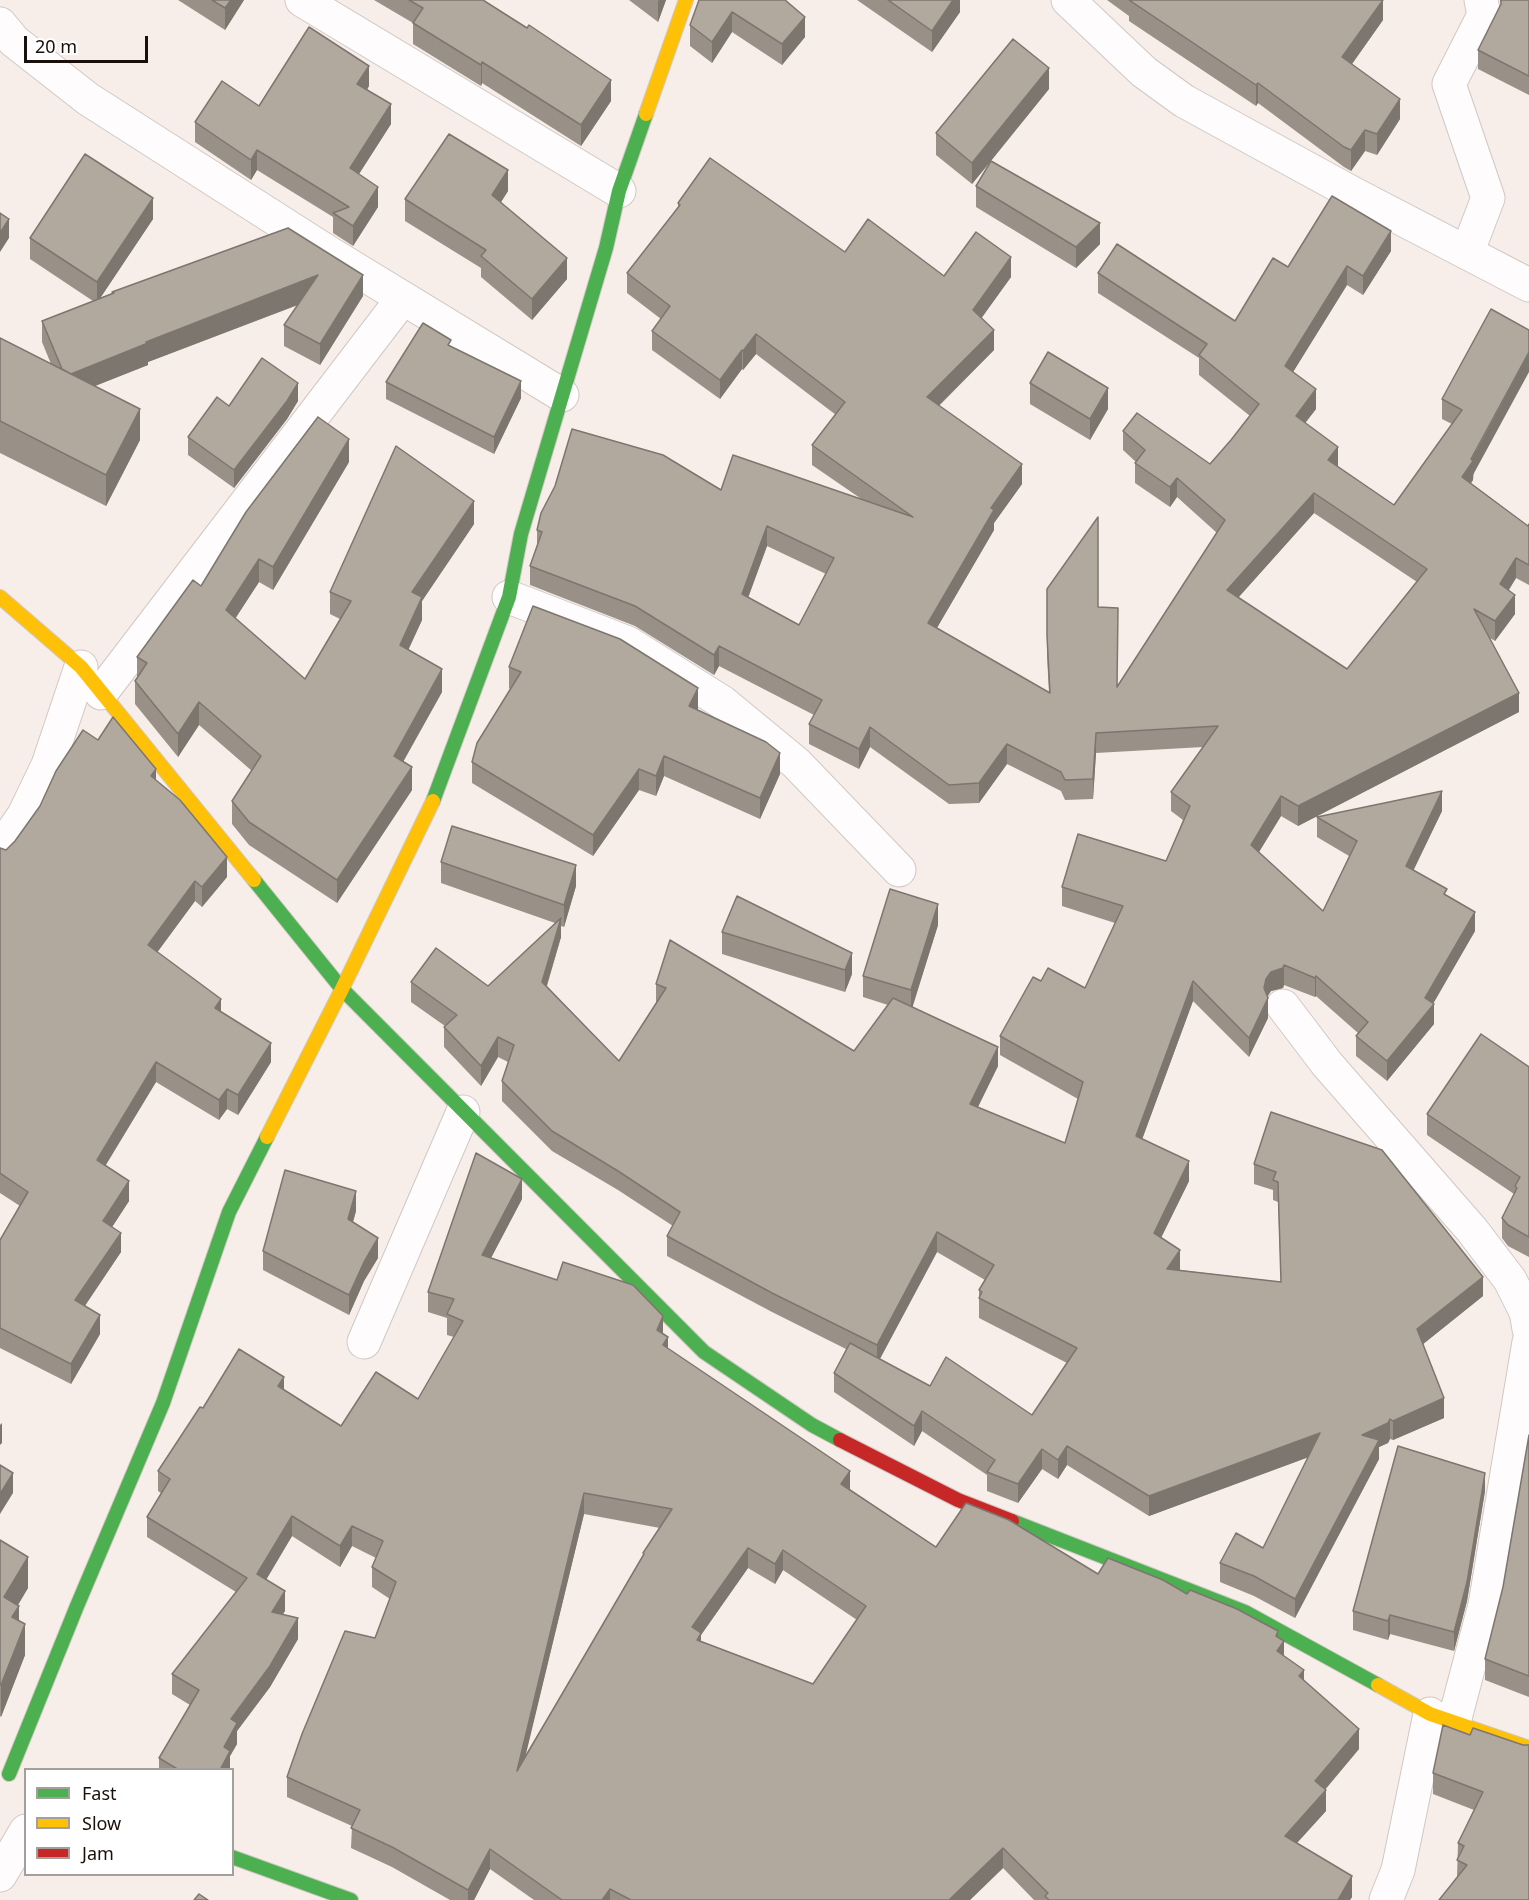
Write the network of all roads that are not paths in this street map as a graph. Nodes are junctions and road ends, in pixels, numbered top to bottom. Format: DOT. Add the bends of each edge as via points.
graph roads {
  1 [pos="302,0"];
  2 [pos="686,0"];
  3 [pos="1068,0"];
  4 [pos="1481,0"];
  5 [pos="0,24"];
  6 [pos="619,191"];
  7 [pos="1467,253"];
  8 [pos="1529,285"];
  9 [pos="402,298"];
  10 [pos="562,395"];
  11 [pos="0,597"];
  12 [pos="509,597"];
  13 [pos="81,667"];
  14 [pos="101,693"];
  15 [pos="0,850"];
  16 [pos="899,870"];
  17 [pos="342,989"];
  18 [pos="1283,1006"];
  19 [pos="463,1112"];
  20 [pos="1529,1329"];
  21 [pos="364,1342"];
  22 [pos="1529,1342"];
  23 [pos="1442,1718"];
  24 [pos="1529,1748"];
  25 [pos="4,1773"];
  26 [pos="24,1780"];
  27 [pos="24,1834"];
  28 [pos="234,1858"];
  29 [pos="0,1875"];
  30 [pos="351,1900"];
  31 [pos="1386,1900"];
  1 -- 6 [label="street"];
  2 -- 6 [label="street"];
  3 -- 7 [label="street" via="1144,72 1184,101"];
  4 -- 7 [label="street" via="1484,15 1449,84 1488,198"];
  5 -- 9 [label="street" via="14,41 88,99"];
  6 -- 10 [label="street"];
  7 -- 8 [label="street"];
  9 -- 10 [label="street"];
  9 -- 14 [label="street"];
  10 -- 12 [label="street" via="520,534"];
  11 -- 13 [label="street"];
  12 -- 16 [label="street" via="628,643 722,702 796,763"];
  12 -- 17 [label="street" via="433,801"];
  13 -- 14 [label="street"];
  13 -- 15 [label="street" via="48,765 24,815"];
  14 -- 17 [label="street"];
  17 -- 19 [label="street"];
  17 -- 25 [label="street" via="229,1212 163,1403"];
  18 -- 20 [label="street" via="1327,1064 1472,1230 1510,1280 1526,1312"];
  19 -- 21 [label="street"];
  19 -- 23 [label="street" via="704,1352 812,1425 958,1500 1245,1612"];
  22 -- 23 [label="street" via="1485,1605"];
  23 -- 24 [label="street"];
  23 -- 31 [label="street"];
  25 -- 26 [label="street"];
  27 -- 29 [label="street"];
  28 -- 30 [label="street"];
}
